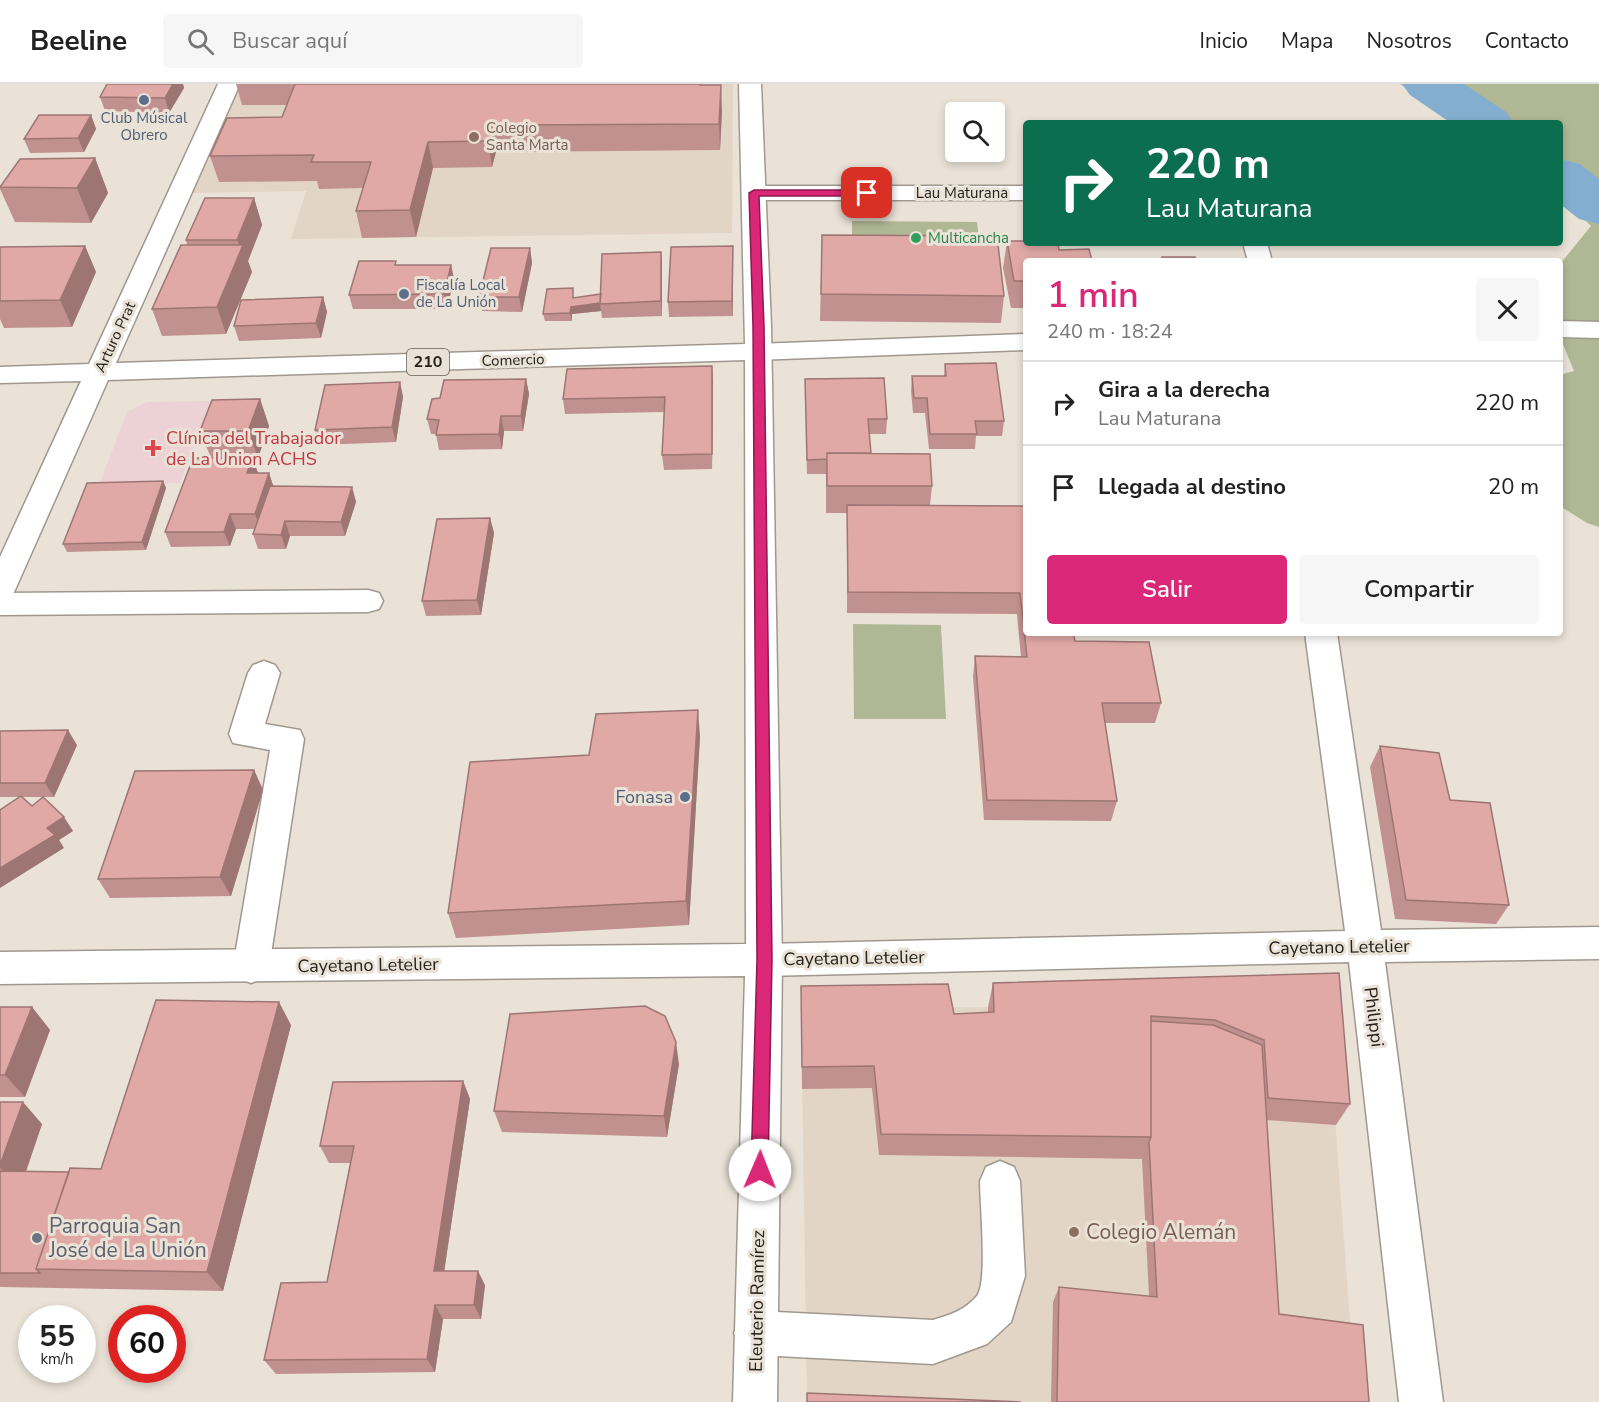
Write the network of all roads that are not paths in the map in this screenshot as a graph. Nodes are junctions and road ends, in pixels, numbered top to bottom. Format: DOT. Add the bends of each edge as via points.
graph roads {
  1 [pos="229,84"];
  2 [pos="750,84"];
  3 [pos="754,193"];
  4 [pos="1023,193"];
  5 [pos="1563,329"];
  6 [pos="1599,330"];
  7 [pos="1023,342"];
  8 [pos="758,352"];
  9 [pos="98,372"];
  10 [pos="0,375"];
  11 [pos="0,590"];
  12 [pos="368,601"];
  13 [pos="0,604"];
  14 [pos="1321,636"];
  15 [pos="264,674"];
  16 [pos="1599,943"];
  17 [pos="1365,946"];
  18 [pos="764,960"];
  19 [pos="251,967"];
  20 [pos="0,968"];
  21 [pos="1000,1181"];
  22 [pos="756,1333"];
  23 [pos="755,1402"];
  24 [pos="1421,1402"];
  1 -- 9 [label="main road, Arturo Prat"];
  2 -- 3 [label="main road, Eleuterio Ramírez"];
  3 -- 4 [label="main road, Lau Maturana"];
  3 -- 8 [label="main road, Eleuterio Ramírez"];
  5 -- 6 [label="main road"];
  7 -- 8 [label="main road, Comercio"];
  8 -- 9 [label="main road, Comercio / 210"];
  8 -- 18 [label="main road, Eleuterio Ramírez"];
  9 -- 10 [label="main road, Comercio / 210"];
  9 -- 11 [label="main road, Arturo Prat"];
  12 -- 13 [label="main road"];
  14 -- 17 [label="main road, Philippi"];
  15 -- 19 [label="main road" via="245,734 288,739"];
  16 -- 17 [label="main road, Cayetano Letelier"];
  17 -- 18 [label="main road, Cayetano Letelier"];
  17 -- 24 [label="main road, Philippi"];
  18 -- 19 [label="main road, Cayetano Letelier"];
  18 -- 22 [label="main road, Eleuterio Ramírez"];
  19 -- 20 [label="main road, Cayetano Letelier"];
  21 -- 22 [label="main road" via="1004,1276 996,1307 972,1329 933,1342"];
  22 -- 23 [label="main road, Eleuterio Ramírez"];
}
